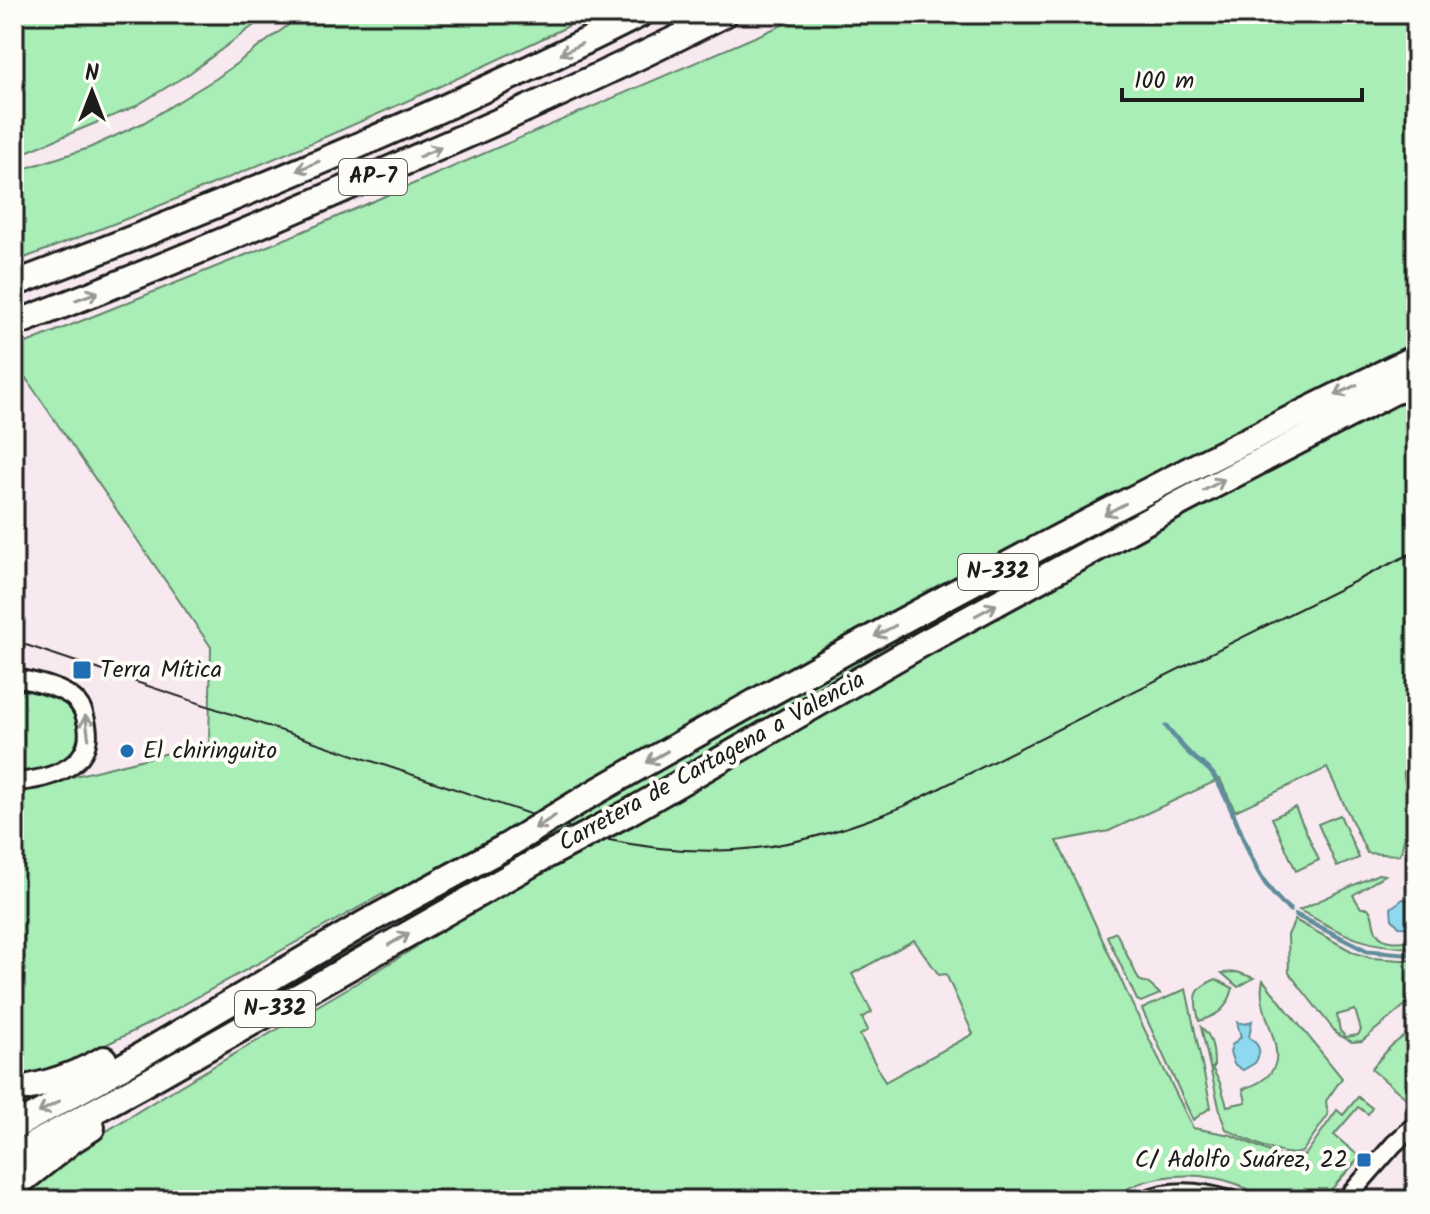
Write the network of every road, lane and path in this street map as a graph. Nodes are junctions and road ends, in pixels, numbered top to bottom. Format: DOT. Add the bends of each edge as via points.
graph roads {
  1 [pos="641,14"];
  2 [pos="725,14"];
  3 [pos="14,284"];
  4 [pos="14,324"];
  5 [pos="1416,357"];
  6 [pos="1416,380"];
  7 [pos="14,677"];
  8 [pos="14,782"];
  9 [pos="365,923"];
  10 [pos="366,958"];
  11 [pos="14,1090"];
  12 [pos="1416,1124"];
  13 [pos="14,1127"];
  14 [pos="14,1155"];
  15 [pos="14,1187"];
  16 [pos="1144,1200"];
  17 [pos="1229,1200"];
  18 [pos="1345,1200"];
  1 -- 3 [label="highway, AP-7, one-way" via="273,181"];
  4 -- 2 [label="highway, AP-7, one-way" via="286,215"];
  5 -- 9 [label="highway, Carretera de Cartagena a Valencia / N-332, one-way, bridge" via="1237,444 873,638"];
  10 -- 6 [label="highway, Carretera de Cartagena a Valencia / N-332, one-way, bridge" via="922,644"];
  8 -- 7 [label="street, one-way" via="66,769 86,752 90,738 85,714 72,696"];
  9 -- 11 [label="highway" via="86,1069"];
  9 -- 13 [label="highway, Carretera de Cartagena a Valencia / N-332, one-way"];
  10 -- 14 [label="highway, Carretera de Cartagena a Valencia / N-332"];
  10 -- 15 [label="highway" via="329,987 73,1140"];
  12 -- 18 [label="street"];
  16 -- 17 [label="street" via="1161,1193 1207,1193"];
}
